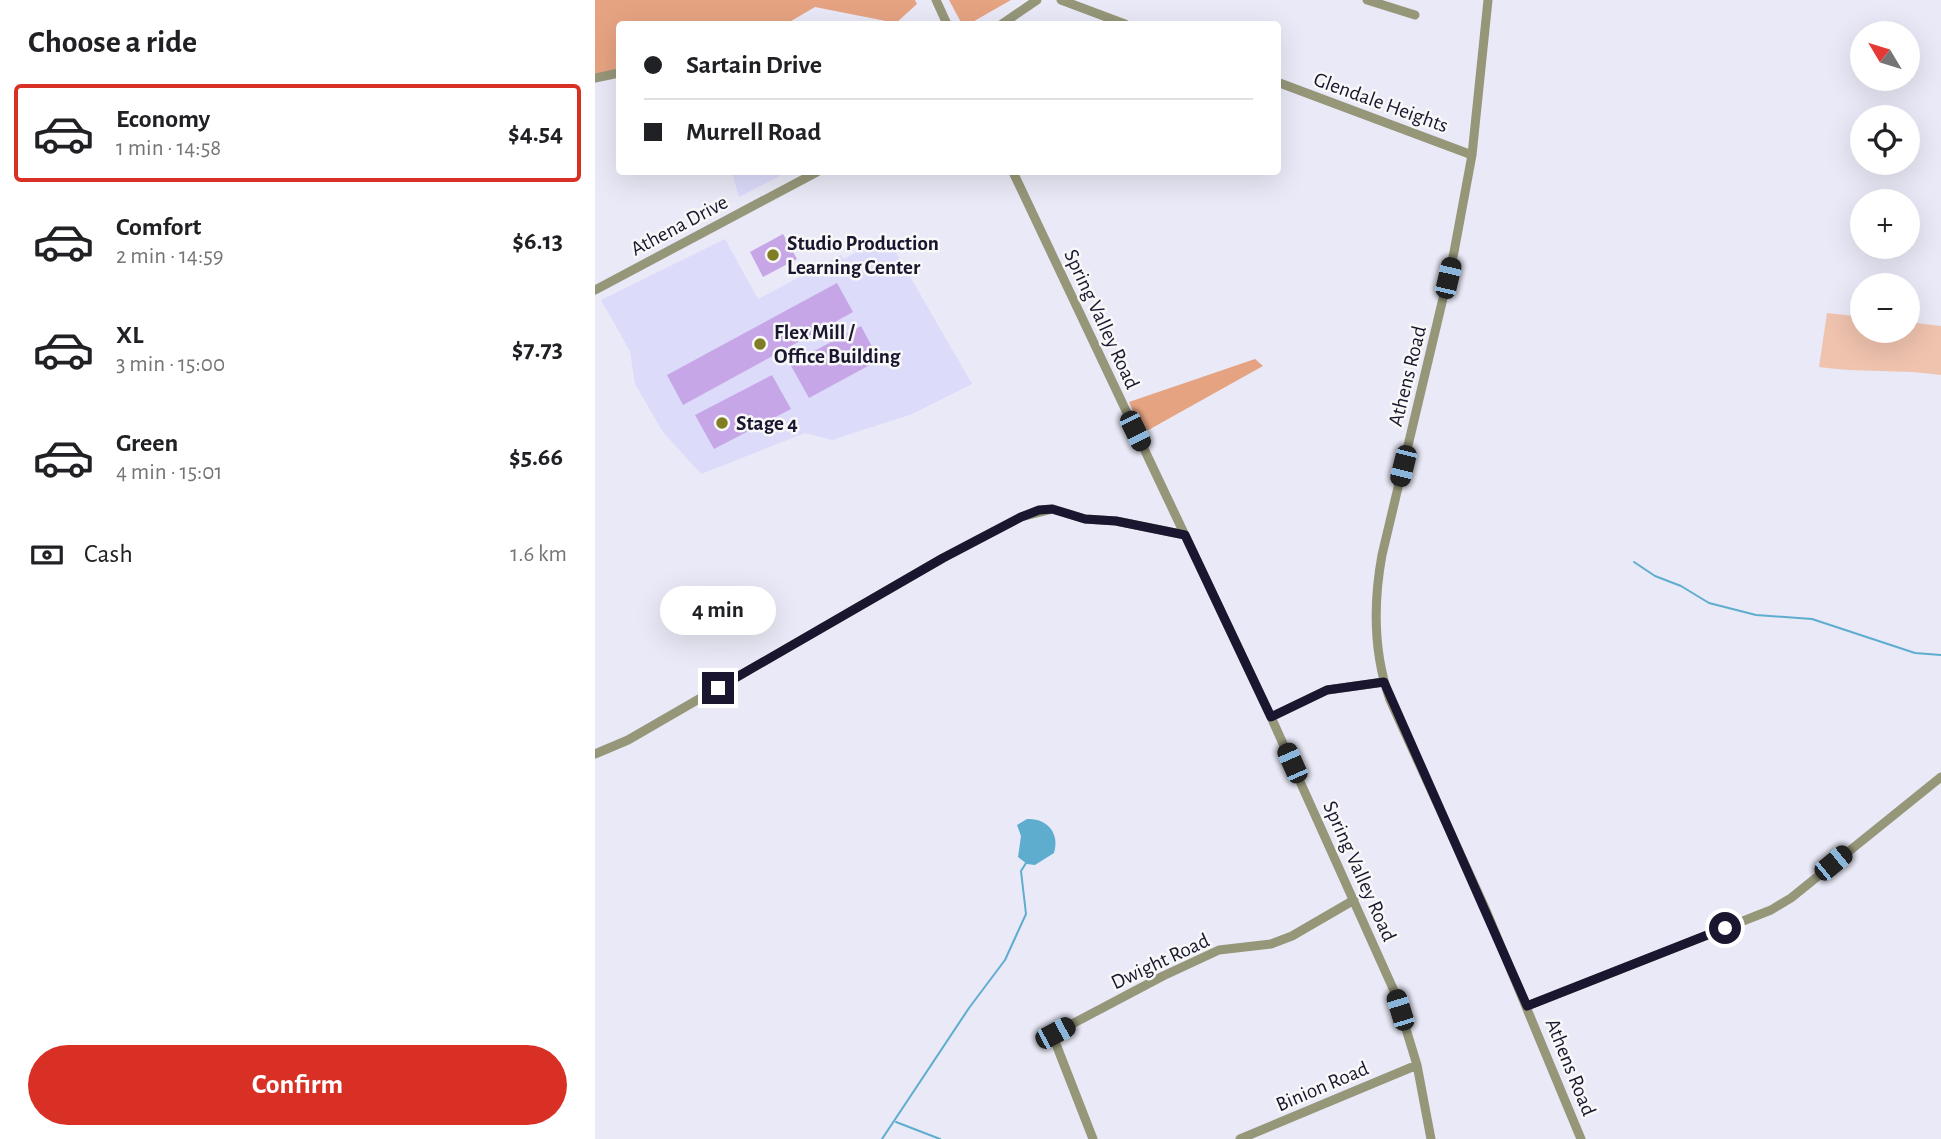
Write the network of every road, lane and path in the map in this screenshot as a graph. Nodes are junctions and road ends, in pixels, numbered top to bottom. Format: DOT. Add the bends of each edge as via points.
graph roads {
  1 [pos="936,0"];
  2 [pos="1037,0"];
  3 [pos="1061,0"];
  4 [pos="1367,0"];
  5 [pos="1488,0"];
  6 [pos="1415,15"];
  7 [pos="946,21"];
  8 [pos="1006,21"];
  9 [pos="1117,21"];
  10 [pos="616,74"];
  11 [pos="595,78"];
  12 [pos="1281,83"];
  13 [pos="1472,155"];
  14 [pos="811,175"];
  15 [pos="1014,175"];
  16 [pos="595,290"];
  17 [pos="1185,535"];
  18 [pos="1384,682"];
  19 [pos="1271,717"];
  20 [pos="595,754"];
  21 [pos="1941,777"];
  22 [pos="1354,901"];
  23 [pos="1527,1006"];
  24 [pos="1417,1065"];
  25 [pos="1093,1139"];
  26 [pos="1240,1139"];
  27 [pos="1431,1139"];
  28 [pos="1581,1139"];
  1 -- 7 [label="street"];
  2 -- 8 [label="street"];
  3 -- 9 [label="street"];
  4 -- 6 [label="street"];
  5 -- 13 [label="street, Athens Road"];
  10 -- 11 [label="street"];
  12 -- 13 [label="street, Glendale Heights"];
  13 -- 18 [label="street, Athens Road" via="1454,252 1378,576 1376,640"];
  14 -- 16 [label="street, Athena Drive"];
  15 -- 17 [label="street, Spring Valley Road"];
  17 -- 19 [label="street, Spring Valley Road"];
  17 -- 20 [label="street" via="1052,509 1021,517 628,740"];
  18 -- 19 [label="street" via="1327,690"];
  18 -- 23 [label="street, Athens Road"];
  19 -- 22 [label="street, Spring Valley Road"];
  21 -- 23 [label="street" via="1770,910"];
  22 -- 24 [label="street, Spring Valley Road" via="1395,993"];
  22 -- 25 [label="street, Dwight Road" via="1271,944 1219,950 1055,1033"];
  23 -- 28 [label="street, Athens Road"];
  24 -- 26 [label="street, Binion Road"];
  24 -- 27 [label="street, Spring Valley Road"];
}
